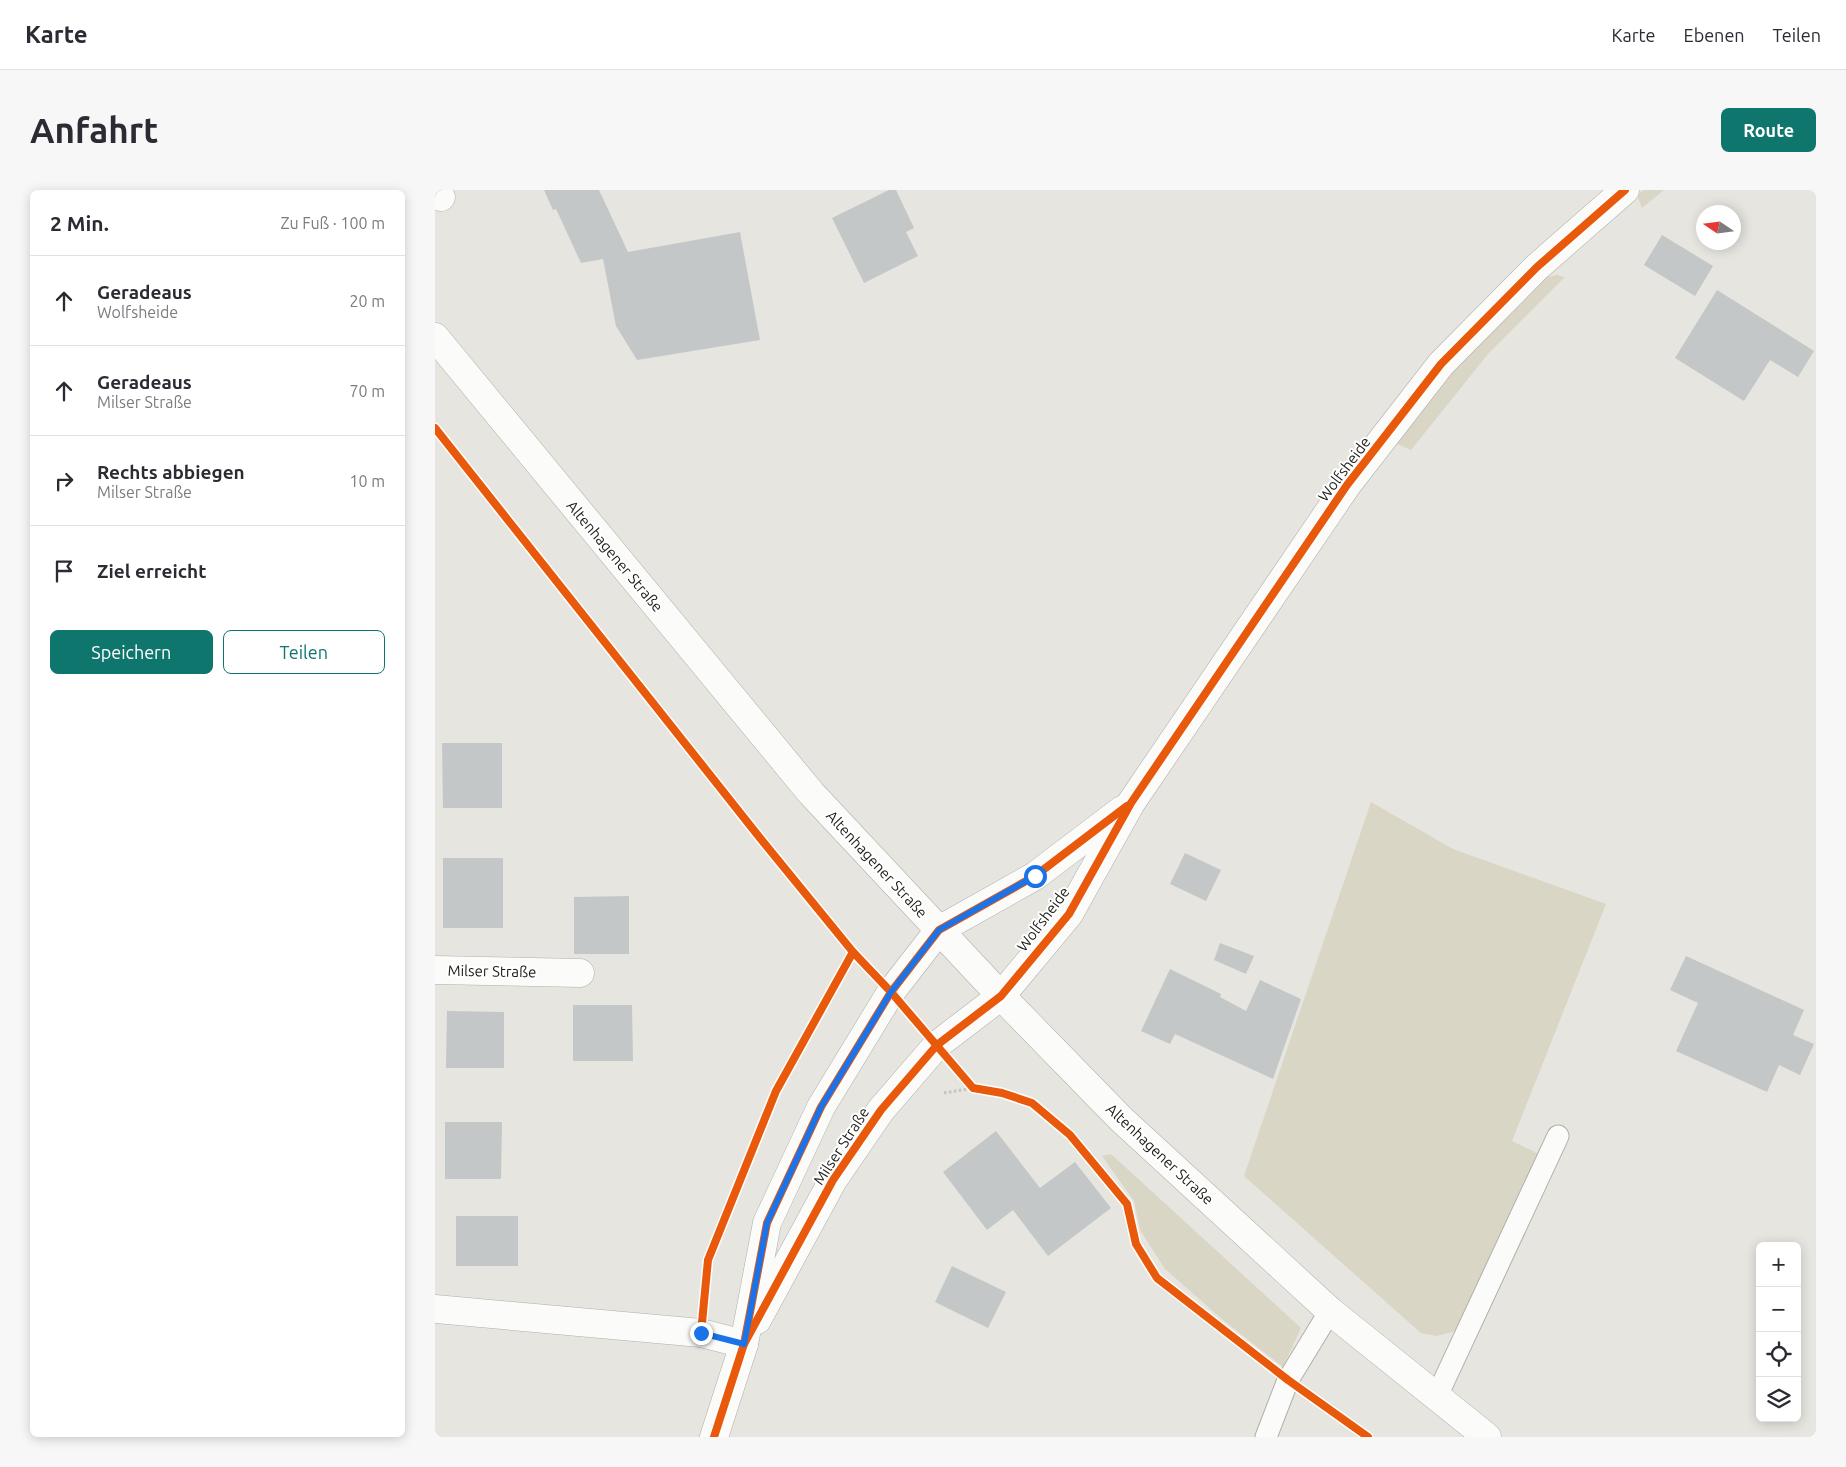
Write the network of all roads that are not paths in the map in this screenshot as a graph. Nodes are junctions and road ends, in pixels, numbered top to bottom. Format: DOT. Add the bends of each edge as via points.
graph roads {
  1 [pos="1625,190"];
  2 [pos="435,337"];
  3 [pos="1131,803"];
  4 [pos="939,930"];
  5 [pos="435,970"];
  6 [pos="580,973"];
  7 [pos="1001,996"];
  8 [pos="1558,1136"];
  9 [pos="435,1308"];
  10 [pos="1330,1311"];
  11 [pos="744,1344"];
  12 [pos="1436,1398"];
  13 [pos="714,1437"];
  14 [pos="1266,1437"];
  15 [pos="1487,1437"];
  1 -- 3 [label="main road, Wolfsheide" via="1537,267 1441,364 1347,485"];
  2 -- 4 [label="main road, Altenhagener Straße" via="811,794"];
  3 -- 4 [label="main road, Wolfsheide" via="1035,876"];
  3 -- 7 [label="main road, Wolfsheide" via="1069,914"];
  4 -- 7 [label="main road, Altenhagener Straße"];
  4 -- 11 [label="main road, Milser Straße" via="891,992 821,1107 767,1223"];
  5 -- 6 [label="main road, Milser Straße"];
  7 -- 10 [label="main road, Altenhagener Straße" via="1121,1119"];
  7 -- 11 [label="main road, Milser Straße" via="937,1045 881,1110 833,1180"];
  8 -- 12 [label="lane"];
  9 -- 11 [label="main road" via="701,1333"];
  10 -- 12 [label="main road, Altenhagener Straße"];
  10 -- 14 [label="lane" via="1288,1380"];
  11 -- 13 [label="main road, Milser Straße"];
  12 -- 15 [label="main road, Altenhagener Straße"];
}
